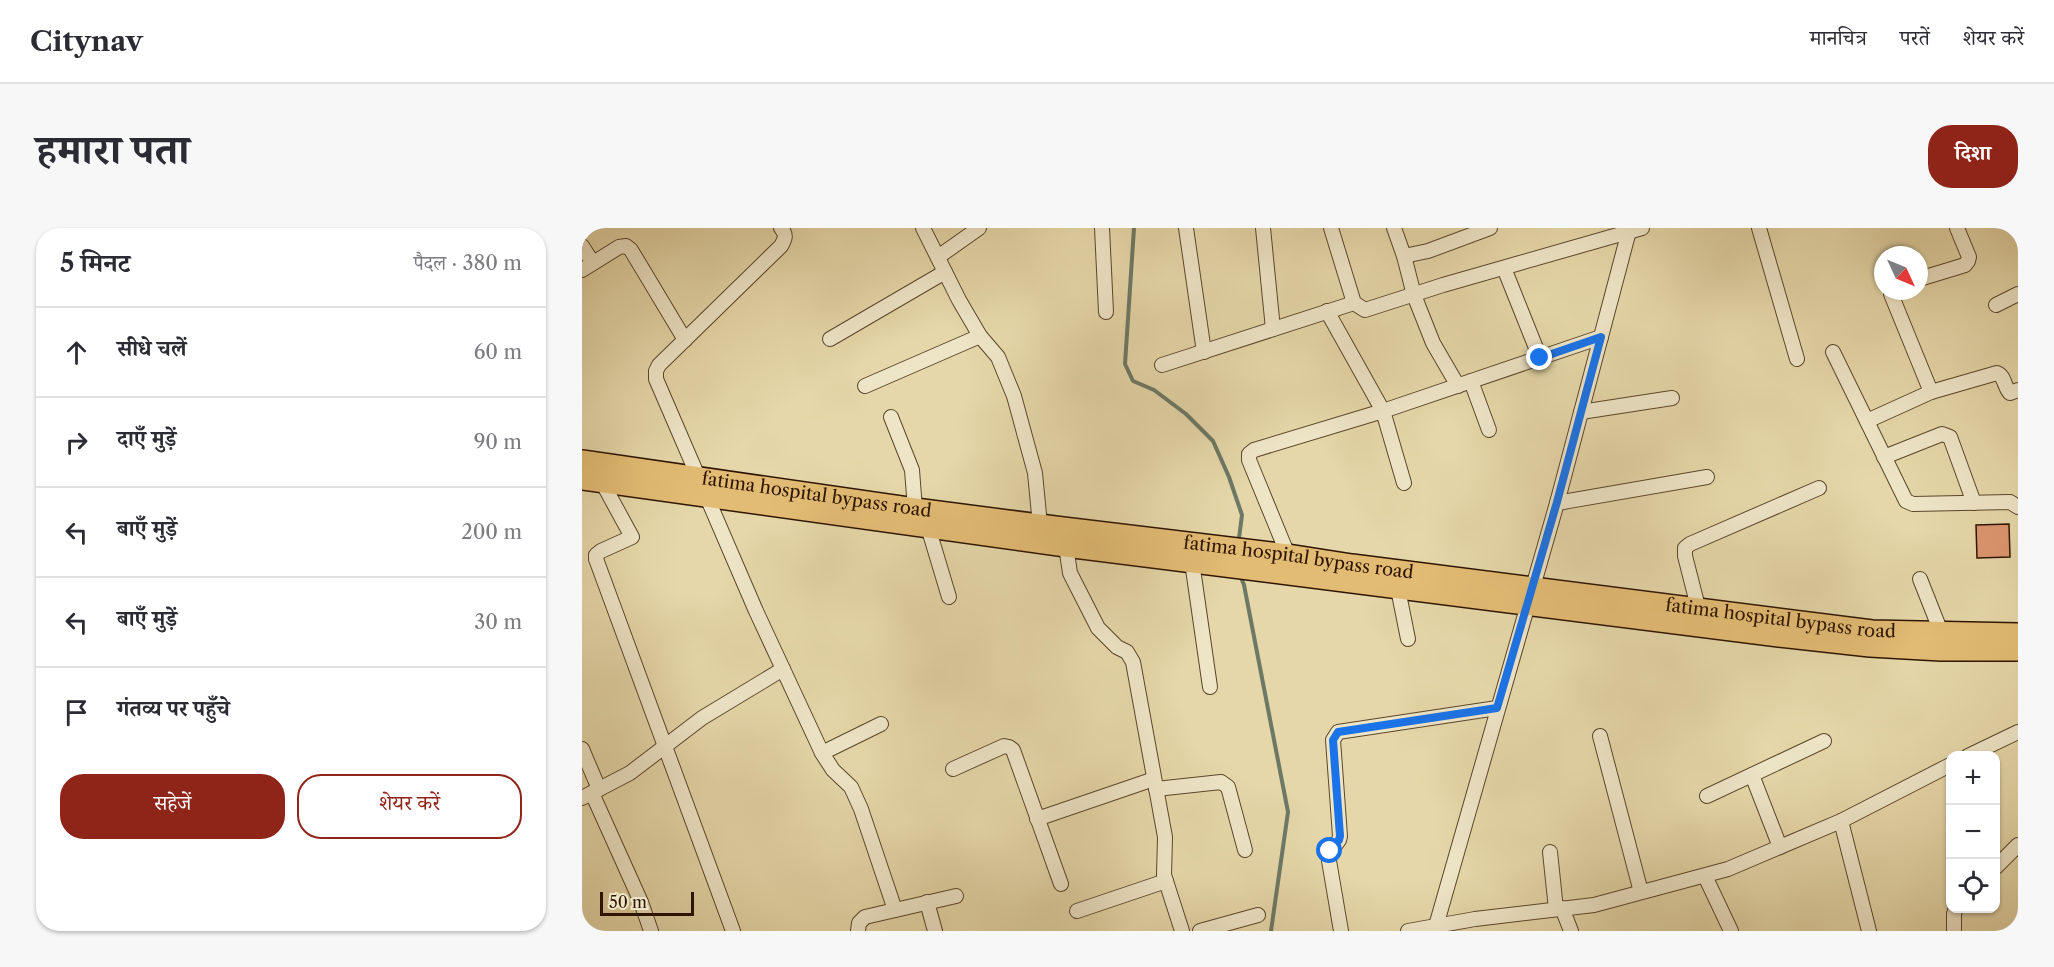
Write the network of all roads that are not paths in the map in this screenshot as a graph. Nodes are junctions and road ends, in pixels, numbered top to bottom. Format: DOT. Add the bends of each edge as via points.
graph roads {
  1 [pos="782,228"];
  2 [pos="923,228"];
  3 [pos="979,228"];
  4 [pos="1102,228"];
  5 [pos="1186,228"];
  6 [pos="1263,228"];
  7 [pos="1331,228"];
  8 [pos="1394,228"];
  9 [pos="1487,228"];
  10 [pos="1759,228"];
  11 [pos="1957,228"];
  12 [pos="1635,230"];
  13 [pos="582,246"];
  14 [pos="1404,256"];
  15 [pos="938,257"];
  16 [pos="588,267"];
  17 [pos="1504,268"];
  18 [pos="945,272"];
  19 [pos="1928,276"];
  20 [pos="2018,294"];
  21 [pos="1414,295"];
  22 [pos="1893,300"];
  23 [pos="1354,303"];
  24 [pos="1996,305"];
  25 [pos="1327,311"];
  26 [pos="1106,312"];
  27 [pos="1273,329"];
  28 [pos="980,336"];
  29 [pos="1601,337"];
  30 [pos="830,339"];
  31 [pos="685,340"];
  32 [pos="1204,352"];
  33 [pos="1833,352"];
  34 [pos="1540,358"];
  35 [pos="1797,359"];
  36 [pos="1162,365"];
  37 [pos="1464,383"];
  38 [pos="866,386"];
  39 [pos="2018,390"];
  40 [pos="1931,392"];
  41 [pos="1672,398"];
  42 [pos="1383,411"];
  43 [pos="1581,412"];
  44 [pos="891,417"];
  45 [pos="1867,421"];
  46 [pos="1489,430"];
  47 [pos="1884,458"];
  48 [pos="582,461"];
  49 [pos="1707,477"];
  50 [pos="592,481"];
  51 [pos="1404,483"];
  52 [pos="704,487"];
  53 [pos="1820,488"];
  54 [pos="1557,502"];
  55 [pos="1974,502"];
  56 [pos="2018,507"];
  57 [pos="915,508"];
  58 [pos="928,527"];
  59 [pos="1039,533"];
  60 [pos="1065,546"];
  61 [pos="1288,555"];
  62 [pos="1192,562"];
  63 [pos="1350,574"];
  64 [pos="1920,579"];
  65 [pos="1398,589"];
  66 [pos="1529,595"];
  67 [pos="949,597"];
  68 [pos="1699,611"];
  69 [pos="2018,634"];
  70 [pos="1408,639"];
  71 [pos="1941,641"];
  72 [pos="2018,650"];
  73 [pos="783,669"];
  74 [pos="1210,687"];
  75 [pos="1497,708"];
  76 [pos="882,724"];
  77 [pos="2018,732"];
  78 [pos="1600,736"];
  79 [pos="1824,741"];
  80 [pos="666,746"];
  81 [pos="582,749"];
  82 [pos="1978,751"];
  83 [pos="822,753"];
  84 [pos="1946,767"];
  85 [pos="953,769"];
  86 [pos="1752,775"];
  87 [pos="1155,784"];
  88 [pos="591,793"];
  89 [pos="1707,796"];
  90 [pos="1037,819"];
  91 [pos="1841,821"];
  92 [pos="2018,845"];
  93 [pos="1780,847"];
  94 [pos="1245,849"];
  95 [pos="1550,852"];
  96 [pos="2000,862"];
  97 [pos="1705,876"];
  98 [pos="1166,881"];
  99 [pos="1061,884"];
  100 [pos="1641,892"];
  101 [pos="956,896"];
  102 [pos="927,902"];
  103 [pos="1559,908"];
  104 [pos="895,910"];
  105 [pos="1077,911"];
  106 [pos="1954,913"];
  107 [pos="1258,915"];
  108 [pos="1489,924"];
  109 [pos="1436,926"];
  110 [pos="1179,930"];
  111 [pos="651,931"];
  112 [pos="733,931"];
  113 [pos="858,931"];
  114 [pos="936,931"];
  115 [pos="1200,931"];
  116 [pos="1341,931"];
  117 [pos="1408,931"];
  118 [pos="1571,931"];
  119 [pos="1731,931"];
  120 [pos="1869,931"];
  121 [pos="1954,931"];
  1 -- 31 [label="street" via="785,239 781,246"];
  2 -- 15 [label="street"];
  3 -- 15 [label="street"];
  4 -- 26 [label="street"];
  5 -- 32 [label="street"];
  6 -- 27 [label="street"];
  7 -- 23 [label="street"];
  8 -- 14 [label="street"];
  9 -- 14 [label="street"];
  10 -- 35 [label="street"];
  11 -- 19 [label="street" via="1968,261"];
  12 -- 17 [label="street"];
  12 -- 29 [label="street"];
  13 -- 16 [label="street"];
  14 -- 21 [label="street"];
  15 -- 18 [label="street"];
  16 -- 31 [label="street" via="626,246"];
  17 -- 21 [label="street"];
  17 -- 34 [label="street"];
  18 -- 28 [label="street"];
  18 -- 30 [label="street"];
  20 -- 24 [label="street"];
  21 -- 23 [label="street" via="1365,310"];
  21 -- 37 [label="street" via="1433,343"];
  22 -- 40 [label="street"];
  23 -- 25 [label="street"];
  25 -- 27 [label="street"];
  25 -- 42 [label="street"];
  27 -- 32 [label="street"];
  28 -- 38 [label="street"];
  28 -- 59 [label="street" via="998,357 1014,396 1035,473"];
  29 -- 34 [label="street"];
  29 -- 43 [label="street"];
  31 -- 52 [label="street" via="659,365 656,379"];
  32 -- 36 [label="street"];
  33 -- 45 [label="street"];
  34 -- 37 [label="street"];
  37 -- 42 [label="street"];
  37 -- 46 [label="street"];
  39 -- 40 [label="street" via="2010,393 1997,373"];
  40 -- 45 [label="street"];
  41 -- 43 [label="street"];
  42 -- 51 [label="street"];
  42 -- 61 [label="street" via="1249,454"];
  43 -- 54 [label="street"];
  44 -- 57 [label="street" via="912,470"];
  45 -- 47 [label="street"];
  47 -- 55 [label="street" via="1909,503"];
  47 -- 55 [label="street" via="1946,435"];
  48 -- 52 [label="highway, fatima hospital bypass road"];
  49 -- 54 [label="street"];
  50 -- 52 [label="highway, fatima hospital bypass road"];
  50 -- 80 [label="street" via="632,537 596,555"];
  52 -- 57 [label="highway, fatima hospital bypass road"];
  52 -- 58 [label="highway, fatima hospital bypass road"];
  52 -- 73 [label="street"];
  53 -- 68 [label="street" via="1685,548"];
  54 -- 66 [label="street"];
  55 -- 56 [label="street" via="2010,502"];
  57 -- 59 [label="highway, fatima hospital bypass road"];
  58 -- 59 [label="highway, fatima hospital bypass road"];
  58 -- 67 [label="street"];
  59 -- 60 [label="highway, fatima hospital bypass road"];
  59 -- 61 [label="highway, fatima hospital bypass road"];
  60 -- 62 [label="highway, fatima hospital bypass road"];
  60 -- 87 [label="street" via="1070,573 1098,627 1133,662"];
  61 -- 63 [label="highway, fatima hospital bypass road"];
  62 -- 63 [label="highway, fatima hospital bypass road"];
  62 -- 74 [label="street"];
  63 -- 65 [label="highway, fatima hospital bypass road"];
  63 -- 66 [label="highway, fatima hospital bypass road"];
  64 -- 71 [label="street"];
  65 -- 66 [label="highway, fatima hospital bypass road"];
  65 -- 70 [label="street"];
  66 -- 68 [label="highway, fatima hospital bypass road"];
  66 -- 71 [label="highway, fatima hospital bypass road" via="1779,636 1870,646"];
  66 -- 75 [label="street"];
  68 -- 71 [label="highway, fatima hospital bypass road"];
  69 -- 71 [label="highway, fatima hospital bypass road"];
  71 -- 72 [label="highway, fatima hospital bypass road"];
  73 -- 80 [label="street" via="702,718"];
  73 -- 83 [label="street"];
  75 -- 109 [label="street"];
  75 -- 116 [label="street" via="1334,735 1340,836 1328,855"];
  76 -- 83 [label="street"];
  77 -- 82 [label="street"];
  78 -- 100 [label="street"];
  79 -- 86 [label="street"];
  80 -- 88 [label="street" via="630,773"];
  80 -- 112 [label="street"];
  81 -- 88 [label="street"];
  83 -- 104 [label="street" via="851,787"];
  84 -- 91 [label="street"];
  85 -- 90 [label="street" via="1010,747"];
  86 -- 89 [label="street"];
  86 -- 93 [label="street"];
  87 -- 90 [label="street"];
  87 -- 94 [label="street" via="1225,783"];
  87 -- 98 [label="street" via="1165,837"];
  88 -- 111 [label="street"];
  90 -- 99 [label="street"];
  91 -- 93 [label="street"];
  91 -- 120 [label="street"];
  92 -- 96 [label="street"];
  93 -- 97 [label="street"];
  95 -- 103 [label="street"];
  97 -- 100 [label="street"];
  97 -- 119 [label="street"];
  98 -- 105 [label="street"];
  98 -- 110 [label="street"];
  100 -- 103 [label="street" via="1594,905"];
  101 -- 102 [label="street"];
  102 -- 104 [label="street"];
  102 -- 114 [label="street"];
  103 -- 108 [label="street"];
  103 -- 118 [label="street"];
  104 -- 113 [label="street" via="865,917"];
  106 -- 121 [label="street"];
  107 -- 115 [label="street"];
  108 -- 109 [label="street"];
  109 -- 117 [label="street"];
}
